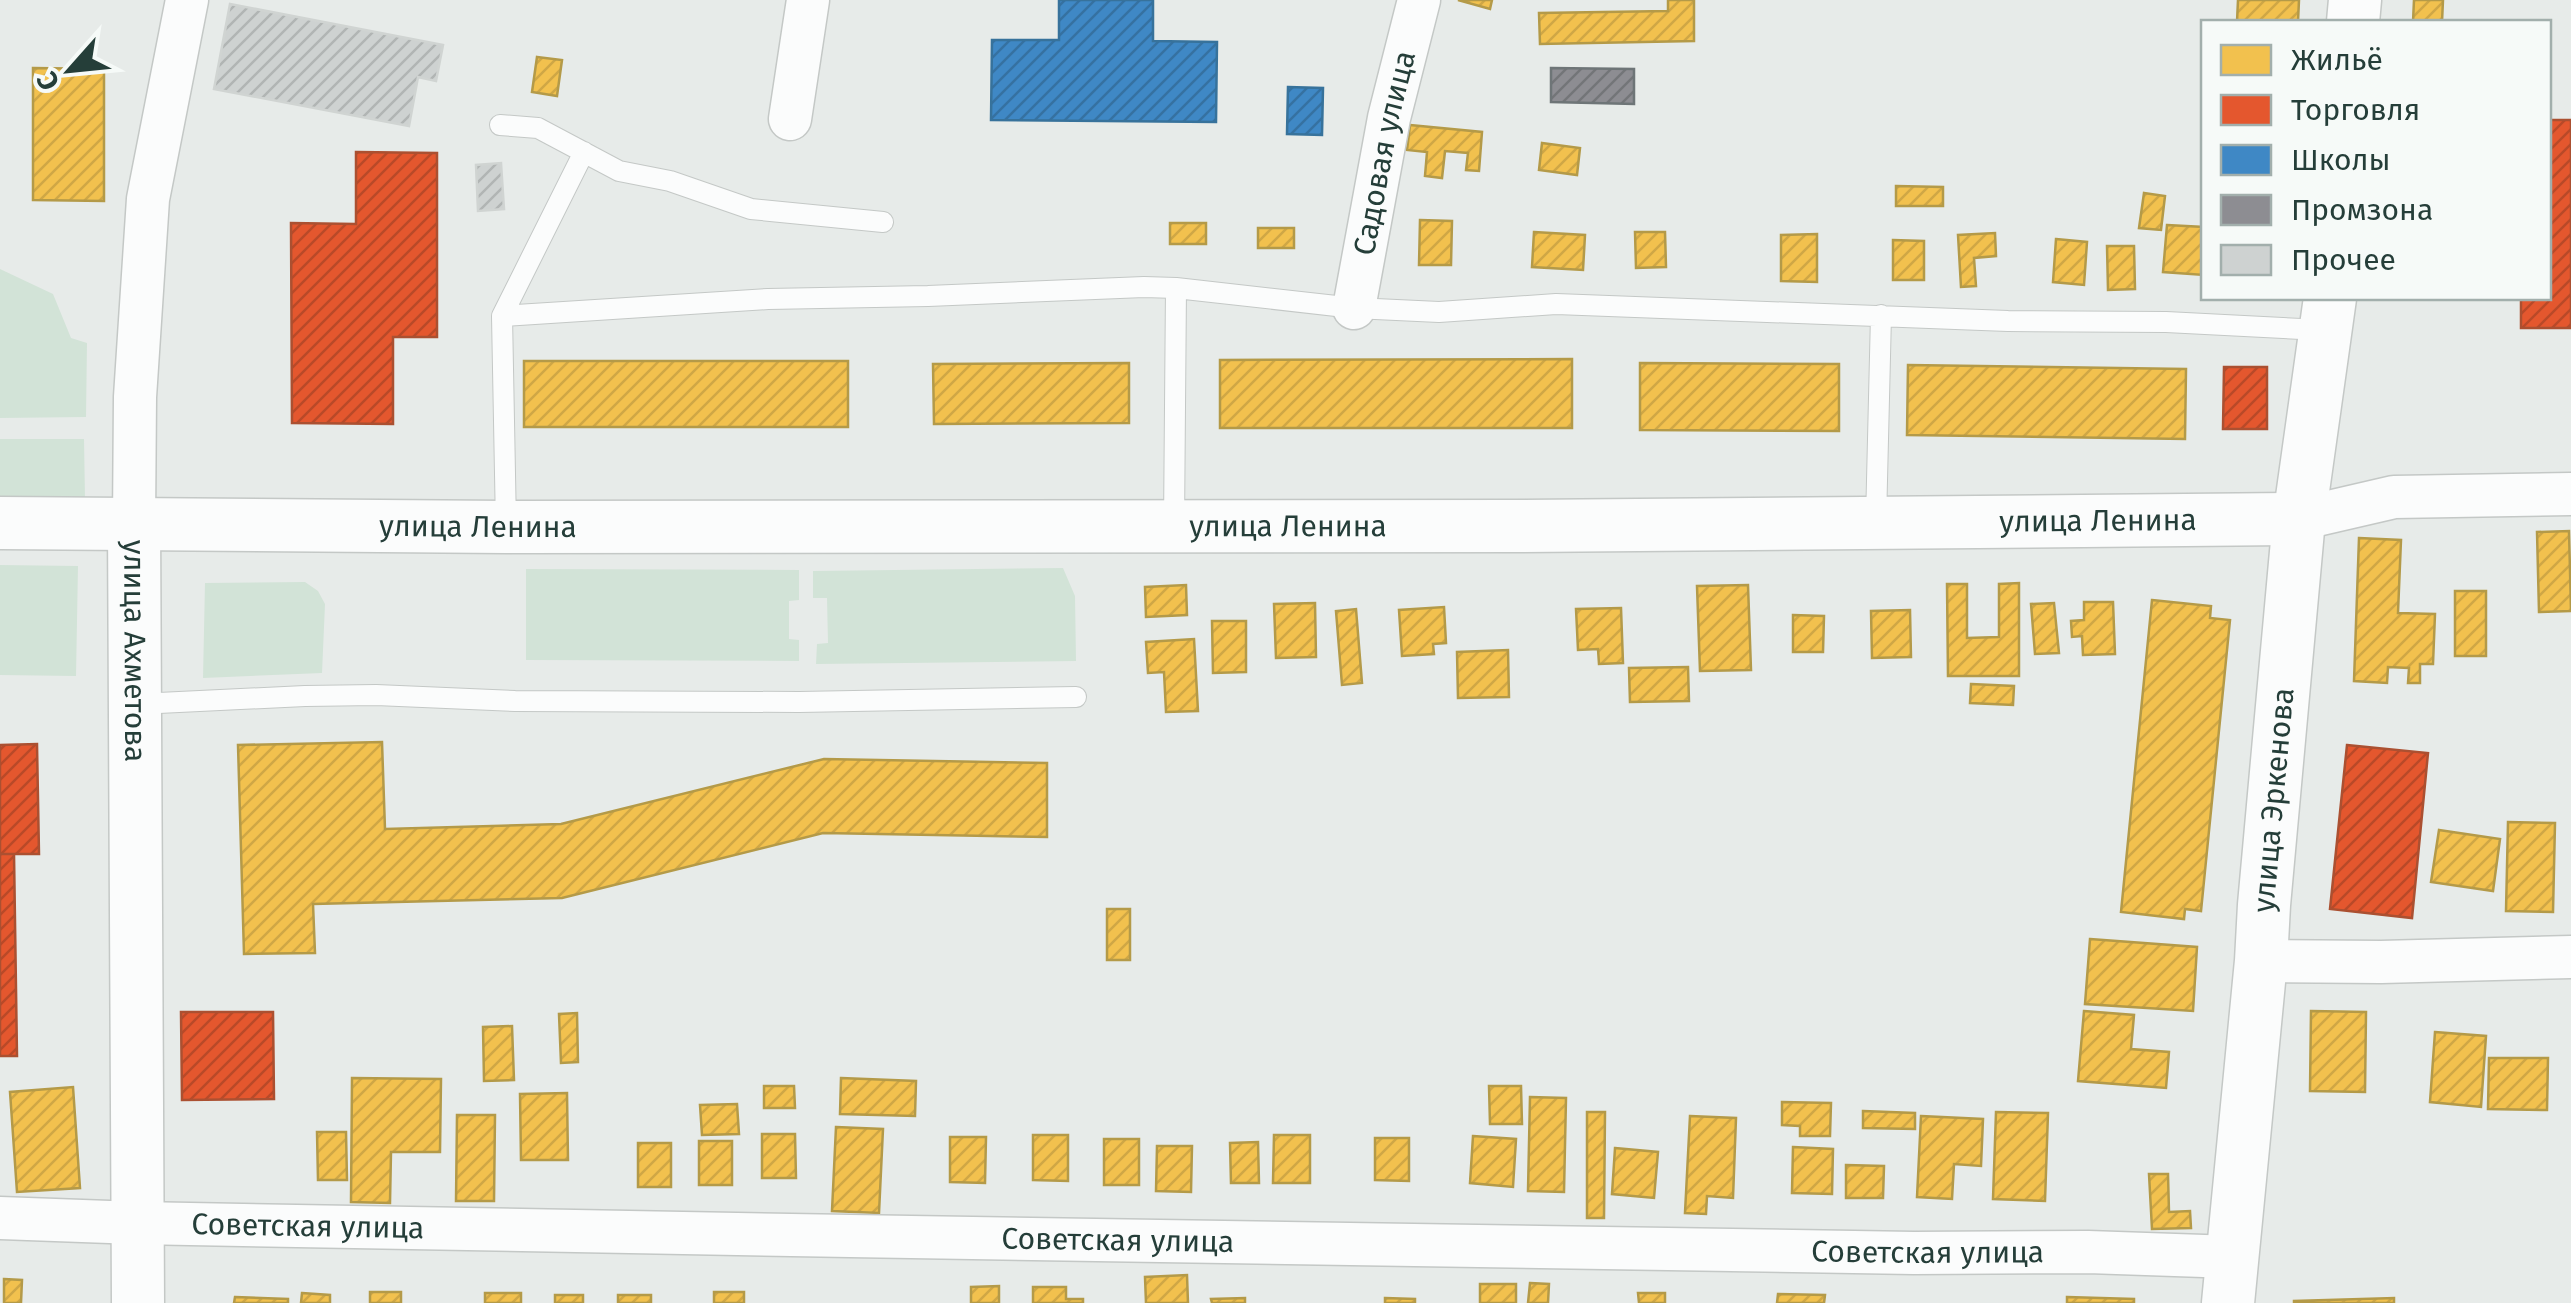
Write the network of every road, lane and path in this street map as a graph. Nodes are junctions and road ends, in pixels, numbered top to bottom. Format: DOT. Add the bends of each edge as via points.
graph roads {
  1 [pos="187,0"];
  2 [pos="808,0"];
  3 [pos="1419,0"];
  4 [pos="790,119"];
  5 [pos="500,125"];
  6 [pos="584,152"];
  7 [pos="883,222"];
  8 [pos="1176,288"];
  9 [pos="1354,308"];
  10 [pos="2328,314"];
  11 [pos="1881,315"];
  12 [pos="502,316"];
  13 [pos="2571,494"];
  14 [pos="2299,519"];
  15 [pos="0,523"];
  16 [pos="134,523"];
  17 [pos="1876,524"];
  18 [pos="1174,526"];
  19 [pos="506,527"];
  20 [pos="1076,697"];
  21 [pos="134,704"];
  22 [pos="2571,957"];
  23 [pos="2261,961"];
  24 [pos="0,1218"];
  25 [pos="137,1223"];
  26 [pos="2230,1280"];
  27 [pos="138,1303"];
  1 -- 16 [label="street, улица Ахметова" via="148,199"];
  2 -- 4 [label="street"];
  3 -- 9 [label="street, Садовая улица"];
  5 -- 6 [label="lane" via="538,128"];
  6 -- 7 [label="lane" via="618,171 750,209"];
  6 -- 12 [label="lane"];
  8 -- 9 [label="lane"];
  8 -- 12 [label="lane"];
  8 -- 18 [label="lane"];
  9 -- 11 [label="lane" via="1438,312 1556,304"];
  10 -- 11 [label="lane" via="2166,322"];
  10 -- 14 [label="street, улица Эркенова"];
  11 -- 17 [label="lane"];
  12 -- 19 [label="lane"];
  13 -- 14 [label="street, улица Ленина" via="2394,497"];
  14 -- 17 [label="street, улица Ленина"];
  14 -- 23 [label="street, улица Эркенова"];
  15 -- 16 [label="street, улица Ленина"];
  16 -- 19 [label="street, улица Ленина"];
  16 -- 21 [label="street, улица Ахметова"];
  17 -- 18 [label="street, улица Ленина"];
  18 -- 19 [label="street, улица Ленина"];
  20 -- 21 [label="lane" via="799,702 322,696"];
  21 -- 25 [label="street, улица Ахметова"];
  22 -- 23 [label="street"];
  23 -- 26 [label="street, улица Эркенова"];
  24 -- 25 [label="street, Советская улица"];
  25 -- 26 [label="street, Советская улица" via="2088,1252"];
  25 -- 27 [label="street, улица Ахметова"];
}
